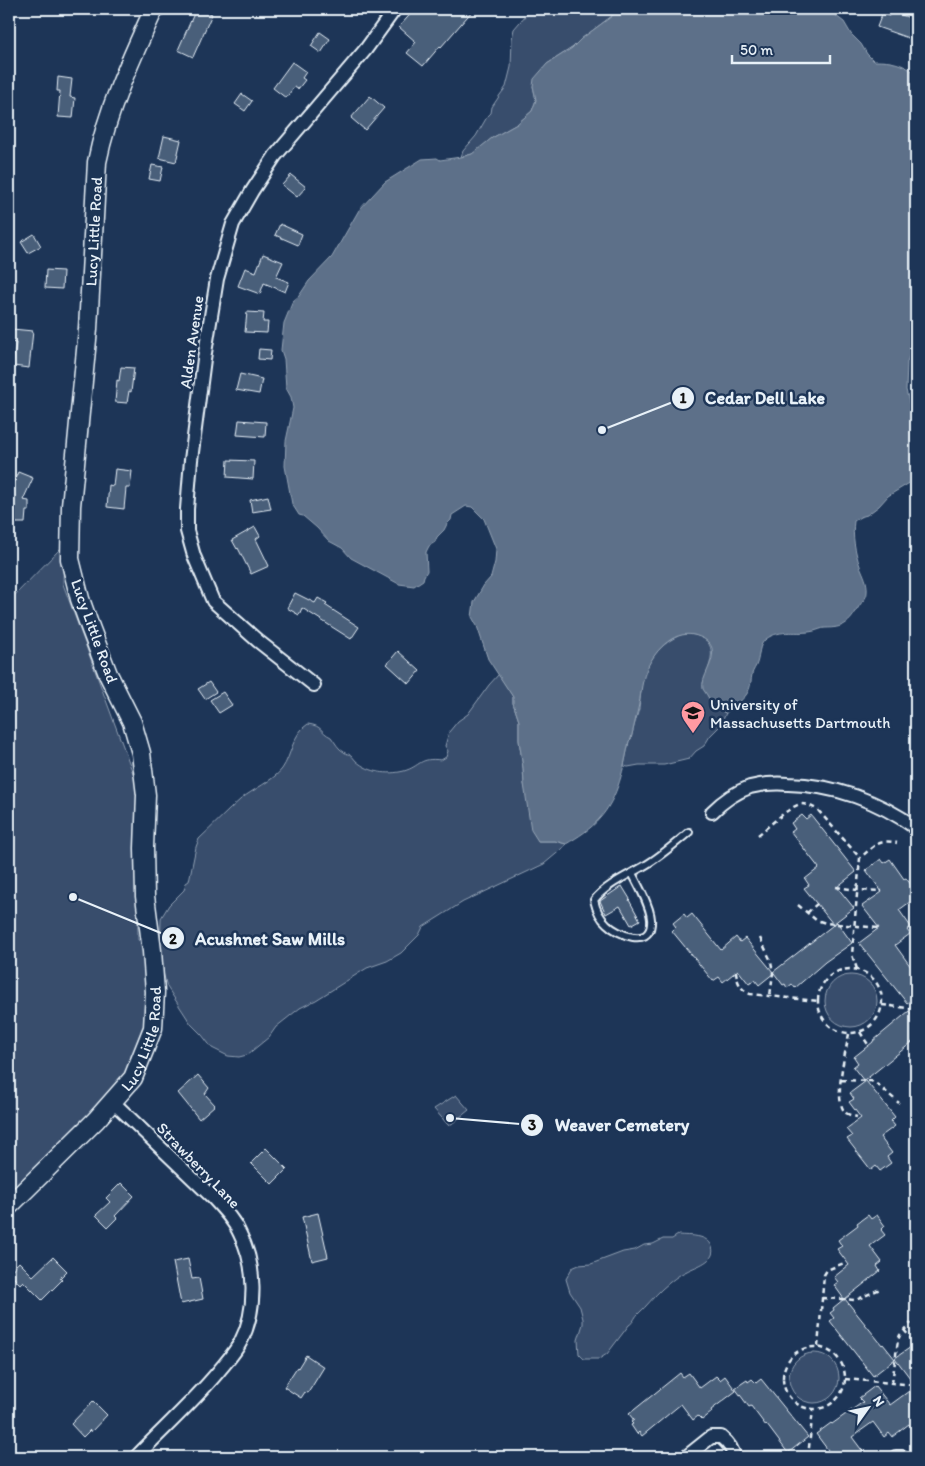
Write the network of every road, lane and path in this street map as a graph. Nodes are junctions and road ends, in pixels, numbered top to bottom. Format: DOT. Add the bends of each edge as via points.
graph roads {
  1 [pos="154,9"];
  2 [pos="395,9"];
  3 [pos="314,685"];
  4 [pos="712,812"];
  5 [pos="916,828"];
  6 [pos="689,832"];
  7 [pos="758,835"];
  8 [pos="897,843"];
  9 [pos="860,858"];
  10 [pos="632,873"];
  11 [pos="836,887"];
  12 [pos="857,890"];
  13 [pos="882,891"];
  14 [pos="818,904"];
  15 [pos="798,905"];
  16 [pos="807,912"];
  17 [pos="854,926"];
  18 [pos="879,928"];
  19 [pos="760,938"];
  20 [pos="857,969"];
  21 [pos="736,971"];
  22 [pos="770,996"];
  23 [pos="818,1001"];
  24 [pos="882,1006"];
  25 [pos="916,1009"];
  26 [pos="860,1032"];
  27 [pos="850,1034"];
  28 [pos="869,1046"];
  29 [pos="841,1080"];
  30 [pos="112,1101"];
  31 [pos="899,1103"];
  32 [pos="857,1117"];
  33 [pos="9,1206"];
  34 [pos="844,1263"];
  35 [pos="882,1288"];
  36 [pos="822,1298"];
  37 [pos="911,1323"];
  38 [pos="904,1330"];
  39 [pos="915,1343"];
  40 [pos="818,1347"];
  41 [pos="845,1379"];
  42 [pos="892,1383"];
  43 [pos="916,1385"];
  44 [pos="813,1409"];
  45 [pos="136,1457"];
  46 [pos="686,1457"];
  47 [pos="734,1457"];
  48 [pos="808,1457"];
  49 [pos="896,1457"];
  50 [pos="902,1457"];
  1 -- 30 [label="street, Lucy Little Road" via="111,110 97,162 88,329 71,506 70,560 80,599 108,674 132,722 141,753 146,795 145,896 155,992 153,1028 133,1078"];
  2 -- 3 [label="street, Alden Avenue" via="366,49 275,156 233,224 217,279 191,460 188,531 194,556 213,601"];
  4 -- 5 [label="street" via="750,788 772,783 795,784 824,787 854,796 878,805"];
  6 -- 10 [label="lane"];
  7 -- 9 [label="path" via="794,806 802,804 817,809"];
  8 -- 9 [label="path" via="888,840 879,843"];
  9 -- 12 [label="path"];
  10 -- 10 [label="lane" via="651,919 648,932 640,938 631,938 608,926 594,900"];
  11 -- 12 [label="path"];
  12 -- 13 [label="path"];
  12 -- 17 [label="path"];
  14 -- 16 [label="path"];
  15 -- 16 [label="path"];
  16 -- 17 [label="path" via="826,923"];
  17 -- 18 [label="path"];
  17 -- 20 [label="path" via="852,956"];
  19 -- 22 [label="path" via="771,961"];
  20 -- 23 [label="path" via="838,971 830,976 820,991"];
  20 -- 24 [label="path" via="877,982 883,997"];
  21 -- 22 [label="path" via="744,991"];
  22 -- 23 [label="path"];
  23 -- 27 [label="path" via="821,1014 830,1026"];
  24 -- 25 [label="path"];
  24 -- 26 [label="path" via="872,1026"];
  26 -- 27 [label="path"];
  26 -- 28 [label="path"];
  27 -- 29 [label="path"];
  29 -- 31 [label="path" via="878,1085"];
  29 -- 32 [label="path" via="841,1106"];
  30 -- 33 [label="street, Lucy Little Road"];
  30 -- 45 [label="street, Strawberry Lane" via="228,1215 241,1235 253,1278 253,1301 241,1341 206,1386"];
  34 -- 36 [label="path" via="827,1270"];
  35 -- 36 [label="path" via="856,1300"];
  36 -- 40 [label="path"];
  37 -- 38 [label="path"];
  38 -- 39 [label="path"];
  38 -- 42 [label="path" via="898,1340"];
  40 -- 41 [label="path" via="838,1358"];
  40 -- 44 [label="path" via="794,1354 783,1375 784,1388 791,1398 801,1406"];
  41 -- 42 [label="path"];
  41 -- 44 [label="path" via="838,1397 831,1404"];
  42 -- 43 [label="path"];
  44 -- 48 [label="path"];
  46 -- 47 [label="street" via="711,1437 721,1437"];
  49 -- 50 [label="street"];
}
